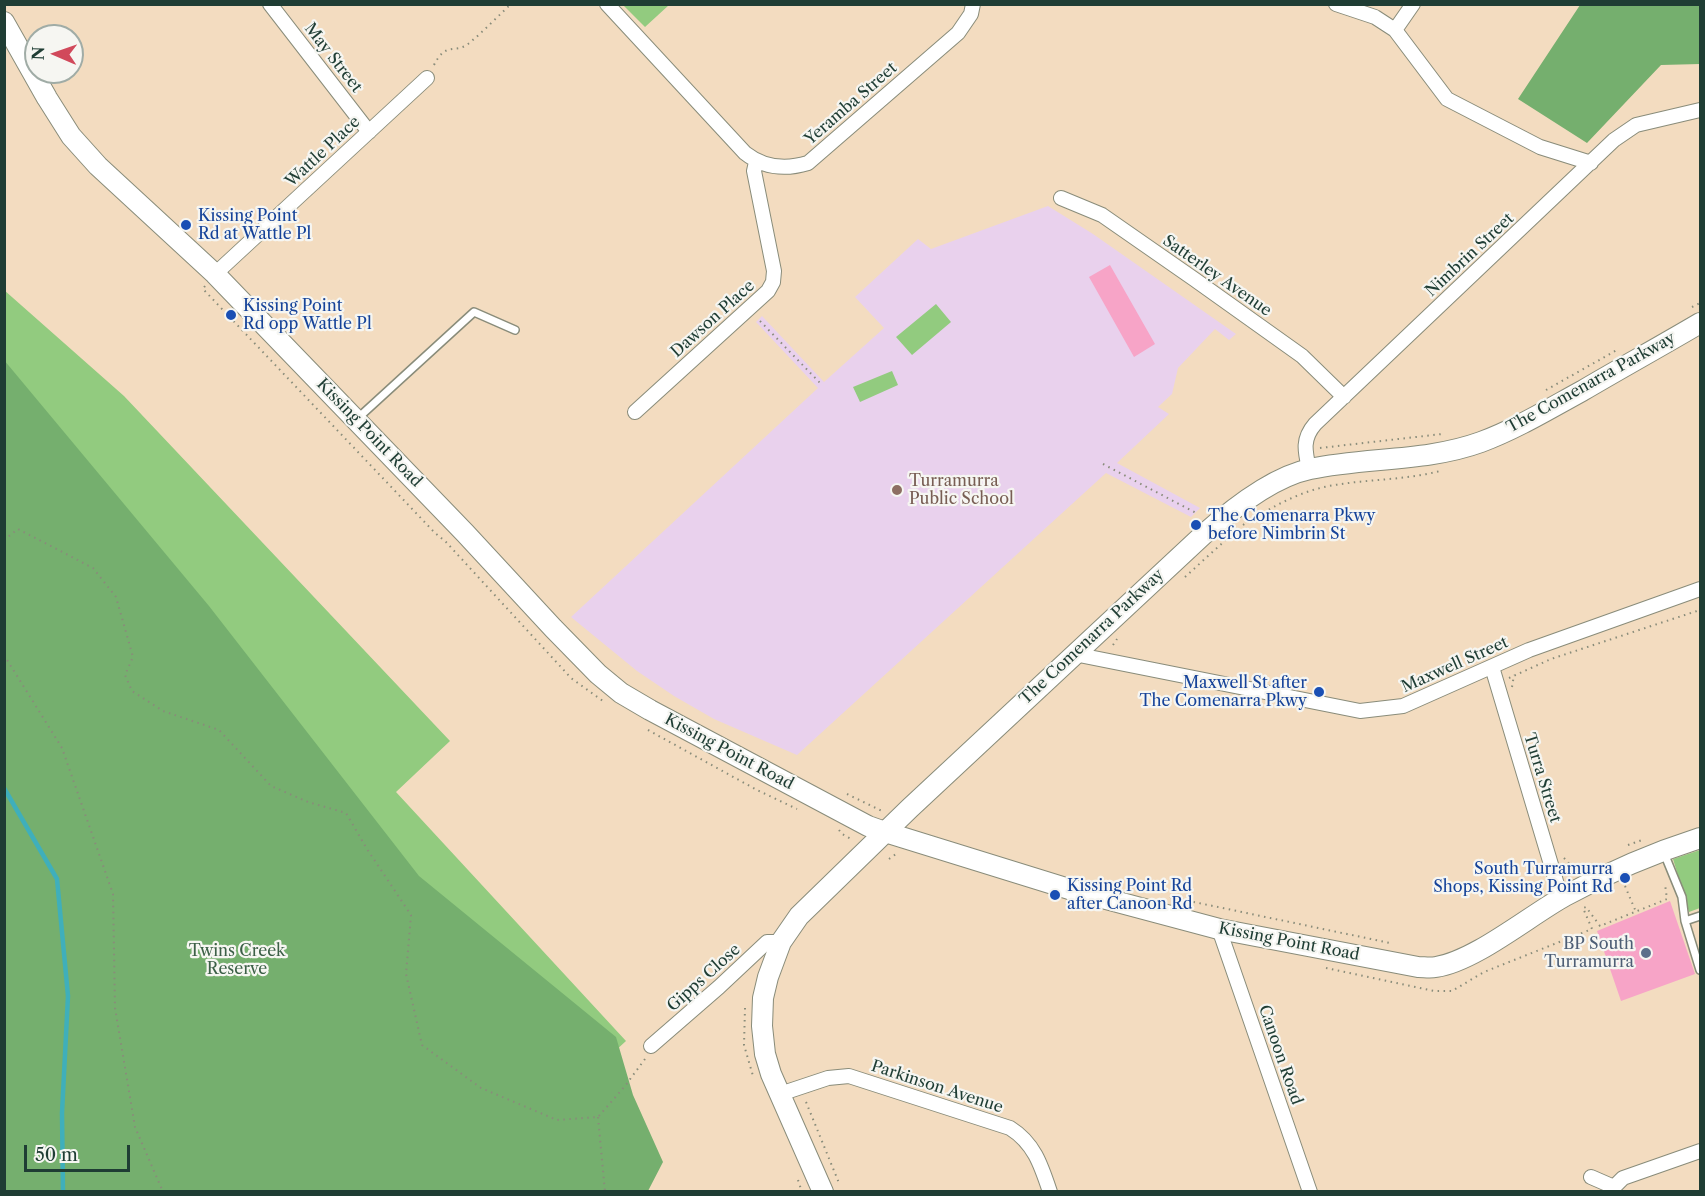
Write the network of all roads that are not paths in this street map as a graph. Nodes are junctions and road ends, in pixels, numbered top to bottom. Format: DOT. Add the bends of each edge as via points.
graph roads {
  1 [pos="270,4"];
  2 [pos="607,4"];
  3 [pos="973,4"];
  4 [pos="1336,4"];
  5 [pos="1413,4"];
  6 [pos="4,22"];
  7 [pos="1395,30"];
  8 [pos="427,78"];
  9 [pos="1700,110"];
  10 [pos="369,132"];
  11 [pos="756,162"];
  12 [pos="1592,163"];
  13 [pos="1060,198"];
  14 [pos="215,274"];
  15 [pos="1695,316"];
  16 [pos="515,330"];
  17 [pos="1344,397"];
  18 [pos="635,412"];
  19 [pos="355,421"];
  20 [pos="1309,469"];
  21 [pos="1701,589"];
  22 [pos="1074,654"];
  23 [pos="1492,667"];
  24 [pos="885,832"];
  25 [pos="1701,838"];
  26 [pos="1663,850"];
  27 [pos="1561,898"];
  28 [pos="1701,916"];
  29 [pos="1685,921"];
  30 [pos="1220,929"];
  31 [pos="781,942"];
  32 [pos="1697,949"];
  33 [pos="1701,970"];
  34 [pos="651,1046"];
  35 [pos="780,1094"];
  36 [pos="1701,1151"];
  37 [pos="1591,1178"];
  38 [pos="1613,1189"];
  39 [pos="823,1191"];
  40 [pos="1050,1191"];
  41 [pos="1310,1191"];
  1 -- 10 [label="street, May Street"];
  2 -- 11 [label="street"];
  3 -- 11 [label="street, Yeramba Street" via="958,33 808,163 777,167"];
  4 -- 7 [label="street" via="1375,17"];
  5 -- 7 [label="street"];
  6 -- 14 [label="main road, Kissing Point Road" via="71,136"];
  7 -- 12 [label="street" via="1448,99 1540,147"];
  8 -- 10 [label="street, Wattle Place"];
  9 -- 12 [label="street, Nimbrin Street" via="1636,125"];
  10 -- 14 [label="street, Wattle Place"];
  11 -- 18 [label="street, Dawson Place" via="754,171 773,282 768,291"];
  12 -- 17 [label="street, Nimbrin Street"];
  13 -- 17 [label="street, Satterley Avenue" via="1102,215 1302,356"];
  14 -- 19 [label="main road, Kissing Point Road"];
  15 -- 20 [label="main road, The Comenarra Parkway" via="1540,414 1480,442 1436,454"];
  16 -- 19 [label="lane" via="474,312"];
  17 -- 20 [label="street, Nimbrin Street" via="1308,432 1305,449"];
  19 -- 24 [label="main road, Kissing Point Road" via="553,628 621,693"];
  20 -- 22 [label="main road, The Comenarra Parkway" via="1266,488 1230,512"];
  21 -- 23 [label="street, Maxwell Street"];
  22 -- 23 [label="street, Maxwell Street" via="1360,711 1403,706"];
  22 -- 24 [label="main road, The Comenarra Parkway"];
  23 -- 27 [label="street, Turra Street"];
  24 -- 30 [label="main road, Kissing Point Road" via="1069,889"];
  24 -- 31 [label="main road, The Comenarra Parkway" via="799,916"];
  25 -- 26 [label="main road, Kissing Point Road"];
  26 -- 27 [label="main road, Kissing Point Road"];
  26 -- 29 [label="lane" via="1682,897"];
  27 -- 30 [label="main road, Kissing Point Road" via="1477,951 1436,967 1418,967"];
  28 -- 29 [label="lane"];
  29 -- 32 [label="lane"];
  30 -- 41 [label="street, Canoon Road"];
  31 -- 34 [label="street, Gipps Close" via="767,942"];
  31 -- 35 [label="main road, The Comenarra Parkway" via="768,977 762,1012 765,1054"];
  32 -- 33 [label="lane"];
  35 -- 39 [label="main road, The Comenarra Parkway"];
  35 -- 40 [label="street, Parkinson Avenue" via="828,1077 849,1076 1002,1125 1030,1144"];
  36 -- 38 [label="street" via="1623,1178"];
  37 -- 38 [label="street"];
}
